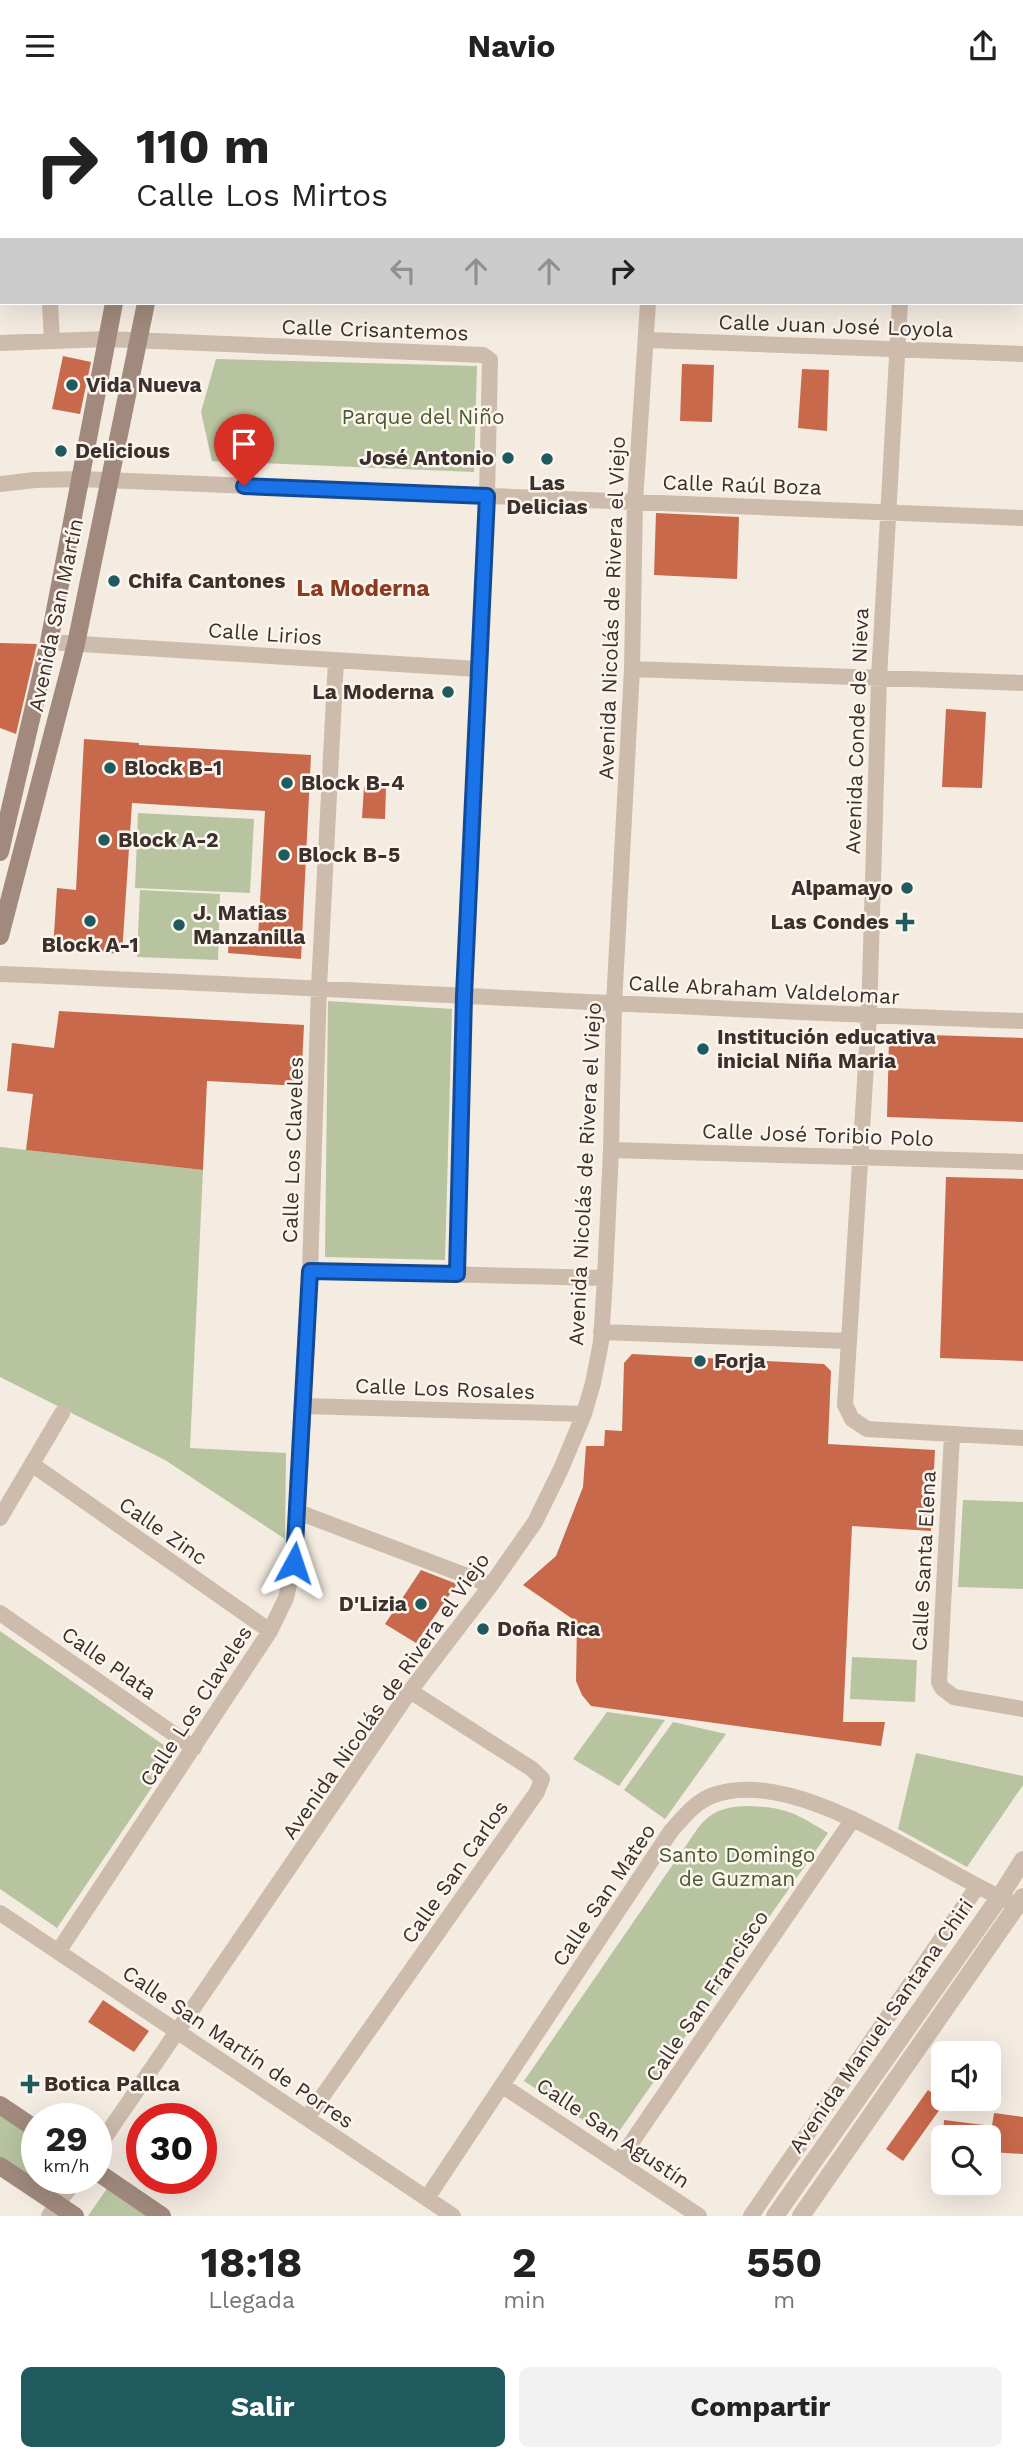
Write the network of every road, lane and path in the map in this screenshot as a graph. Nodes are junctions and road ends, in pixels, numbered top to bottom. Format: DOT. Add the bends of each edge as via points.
graph roads {
  1 [pos="50,305"];
  2 [pos="114,305"];
  3 [pos="146,305"];
  4 [pos="648,305"];
  5 [pos="900,305"];
  6 [pos="107,339"];
  7 [pos="647,340"];
  8 [pos="52,341"];
  9 [pos="139,342"];
  10 [pos="0,343"];
  11 [pos="898,349"];
  12 [pos="1023,354"];
  13 [pos="81,479"];
  14 [pos="109,480"];
  15 [pos="0,484"];
  16 [pos="487,496"];
  17 [pos="635,502"];
  18 [pos="888,512"];
  19 [pos="1023,518"];
  20 [pos="49,642"];
  21 [pos="76,644"];
  22 [pos="336,660"];
  23 [pos="478,669"];
  24 [pos="632,669"];
  25 [pos="879,678"];
  26 [pos="1023,683"];
  27 [pos="32,816"];
  28 [pos="4,818"];
  29 [pos="0,852"];
  30 [pos="0,936"];
  31 [pos="0,974"];
  32 [pos="319,987"];
  33 [pos="464,996"];
  34 [pos="614,1004"];
  35 [pos="869,1016"];
  36 [pos="1023,1021"];
  37 [pos="611,1150"];
  38 [pos="860,1158"];
  39 [pos="1023,1162"];
  40 [pos="310,1271"];
  41 [pos="457,1274"];
  42 [pos="605,1277"];
  43 [pos="601,1332"];
  44 [pos="848,1341"];
  45 [pos="304,1406"];
  46 [pos="62,1413"];
  47 [pos="583,1414"];
  48 [pos="952,1435"];
  49 [pos="1023,1438"];
  50 [pos="33,1465"];
  51 [pos="298,1512"];
  52 [pos="0,1518"];
  53 [pos="491,1585"];
  54 [pos="0,1613"];
  55 [pos="270,1631"];
  56 [pos="410,1691"];
  57 [pos="1023,1709"];
  58 [pos="194,1748"];
  59 [pos="853,1819"];
  60 [pos="1023,1860"];
  61 [pos="977,1887"];
  62 [pos="999,1898"];
  63 [pos="1020,1901"];
  64 [pos="0,1913"];
  65 [pos="58,1952"];
  66 [pos="177,2031"];
  67 [pos="503,2086"];
  68 [pos="0,2105"];
  69 [pos="307,2118"];
  70 [pos="21,2119"];
  71 [pos="112,2126"];
  72 [pos="618,2162"];
  73 [pos="0,2165"];
  74 [pos="112,2182"];
  75 [pos="65,2194"];
  76 [pos="427,2198"];
  77 [pos="53,2210"];
  78 [pos="75,2216"];
  79 [pos="162,2216"];
  80 [pos="453,2216"];
  81 [pos="699,2216"];
  82 [pos="751,2216"];
  83 [pos="775,2216"];
  84 [pos="801,2216"];
  1 -- 8 [label="street"];
  2 -- 6 [label="main road, Avenida San Martín"];
  3 -- 9 [label="main road, Avenida San Martín"];
  4 -- 7 [label="street, Avenida Nicolás de Rivera el Viejo"];
  5 -- 11 [label="street, Avenida Conde de Nieva"];
  6 -- 8 [label="street"];
  6 -- 9 [label="street"];
  6 -- 13 [label="main road, Avenida San Martín"];
  7 -- 11 [label="street, Calle Juan José Loyola"];
  7 -- 17 [label="street, Avenida Nicolás de Rivera el Viejo"];
  8 -- 10 [label="street"];
  9 -- 14 [label="main road, Avenida San Martín"];
  9 -- 16 [label="street, Calle Crisantemos" via="483,355 490,361"];
  11 -- 12 [label="street, Calle Juan José Loyola"];
  11 -- 18 [label="street, Avenida Conde de Nieva"];
  13 -- 14 [label="street, Calle Raúl Boza"];
  13 -- 15 [label="street, Calle Raúl Boza"];
  13 -- 20 [label="main road, Avenida San Martín"];
  14 -- 16 [label="street, Calle Raúl Boza"];
  14 -- 21 [label="main road, Avenida San Martín"];
  16 -- 17 [label="street, Calle Raúl Boza"];
  16 -- 23 [label="street, Calle Crisantemos"];
  17 -- 18 [label="street, Calle Raúl Boza"];
  17 -- 24 [label="street, Avenida Nicolás de Rivera el Viejo"];
  18 -- 19 [label="street, Calle Raúl Boza"];
  18 -- 25 [label="street, Avenida Conde de Nieva"];
  20 -- 21 [label="street, Calle Lirios"];
  20 -- 28 [label="main road, Avenida San Martín"];
  21 -- 22 [label="street, Calle Lirios"];
  21 -- 27 [label="main road, Avenida San Martín"];
  22 -- 23 [label="street, Calle Lirios"];
  22 -- 32 [label="street, Calle Los Claveles"];
  23 -- 33 [label="street, Calle Crisantemos"];
  24 -- 25 [label="street"];
  24 -- 34 [label="street, Avenida Nicolás de Rivera el Viejo"];
  25 -- 26 [label="street"];
  25 -- 35 [label="street, Avenida Conde de Nieva"];
  27 -- 28 [label="street"];
  27 -- 30 [label="main road, Avenida San Martín"];
  28 -- 29 [label="main road, Avenida San Martín"];
  31 -- 32 [label="street, Calle Abraham Valdelomar"];
  32 -- 33 [label="street, Calle Abraham Valdelomar"];
  32 -- 40 [label="street, Calle Los Claveles"];
  33 -- 34 [label="street, Calle Abraham Valdelomar"];
  33 -- 41 [label="street, Calle Crisantemos"];
  34 -- 35 [label="street, Calle Abraham Valdelomar"];
  34 -- 37 [label="street, Avenida Nicolás de Rivera el Viejo"];
  35 -- 36 [label="street, Calle Abraham Valdelomar"];
  35 -- 38 [label="street, Avenida Conde de Nieva"];
  37 -- 38 [label="street, Calle José Toribio Polo"];
  37 -- 42 [label="street, Avenida Nicolás de Rivera el Viejo"];
  38 -- 39 [label="street, Calle José Toribio Polo"];
  38 -- 44 [label="street, Avenida Conde de Nieva"];
  40 -- 41 [label="street"];
  40 -- 45 [label="street, Calle Los Claveles"];
  41 -- 42 [label="street"];
  42 -- 43 [label="street, Avenida Nicolás de Rivera el Viejo"];
  43 -- 44 [label="street"];
  43 -- 47 [label="street, Avenida Nicolás de Rivera el Viejo"];
  44 -- 48 [label="street, Avenida Conde de Nieva" via="845,1398 848,1413 859,1426"];
  45 -- 47 [label="street, Calle Los Rosales"];
  45 -- 51 [label="street, Calle Los Claveles"];
  46 -- 50 [label="street"];
  47 -- 53 [label="street, Avenida Nicolás de Rivera el Viejo" via="535,1522"];
  48 -- 49 [label="street"];
  48 -- 57 [label="street, Calle Santa Elena" via="938,1675 942,1688 954,1697"];
  50 -- 52 [label="street"];
  50 -- 55 [label="street, Calle Zinc"];
  51 -- 53 [label="street"];
  51 -- 55 [label="street, Calle Los Claveles" via="286,1598"];
  53 -- 56 [label="street, Avenida Nicolás de Rivera el Viejo"];
  54 -- 58 [label="street, Calle Plata"];
  55 -- 58 [label="street, Calle Los Claveles"];
  56 -- 66 [label="street, Avenida Nicolás de Rivera el Viejo"];
  56 -- 69 [label="street, Calle San Carlos" via="542,1779"];
  58 -- 65 [label="street, Calle Los Claveles"];
  59 -- 61 [label="street, Calle San Mateo"];
  59 -- 67 [label="street, Calle San Mateo" via="762,1790 728,1791 698,1803 671,1831"];
  59 -- 72 [label="street, Calle San Francisco"];
  60 -- 62 [label="street, Avenida Manuel Santana Chiri"];
  61 -- 62 [label="street, Calle San Mateo"];
  61 -- 82 [label="street"];
  62 -- 63 [label="street, Calle San Mateo"];
  62 -- 83 [label="street, Avenida Manuel Santana Chiri"];
  63 -- 84 [label="street, Avenida Manuel Santana Chiri"];
  64 -- 65 [label="street, Calle San Martín de Porres"];
  65 -- 66 [label="street, Calle San Martín de Porres"];
  66 -- 69 [label="street, Calle San Martín de Porres"];
  66 -- 71 [label="street, Avenida Nicolás de Rivera el Viejo"];
  67 -- 72 [label="street, Calle San Agustín"];
  67 -- 76 [label="street, Calle San Mateo"];
  68 -- 70 [label="main road"];
  69 -- 76 [label="street, Calle San Martín de Porres"];
  72 -- 81 [label="street, Calle San Agustín"];
  73 -- 77 [label="main road"];
  74 -- 79 [label="main road"];
  75 -- 77 [label="street"];
  76 -- 80 [label="street, Calle San Martín de Porres"];
  77 -- 78 [label="main road"];
}
